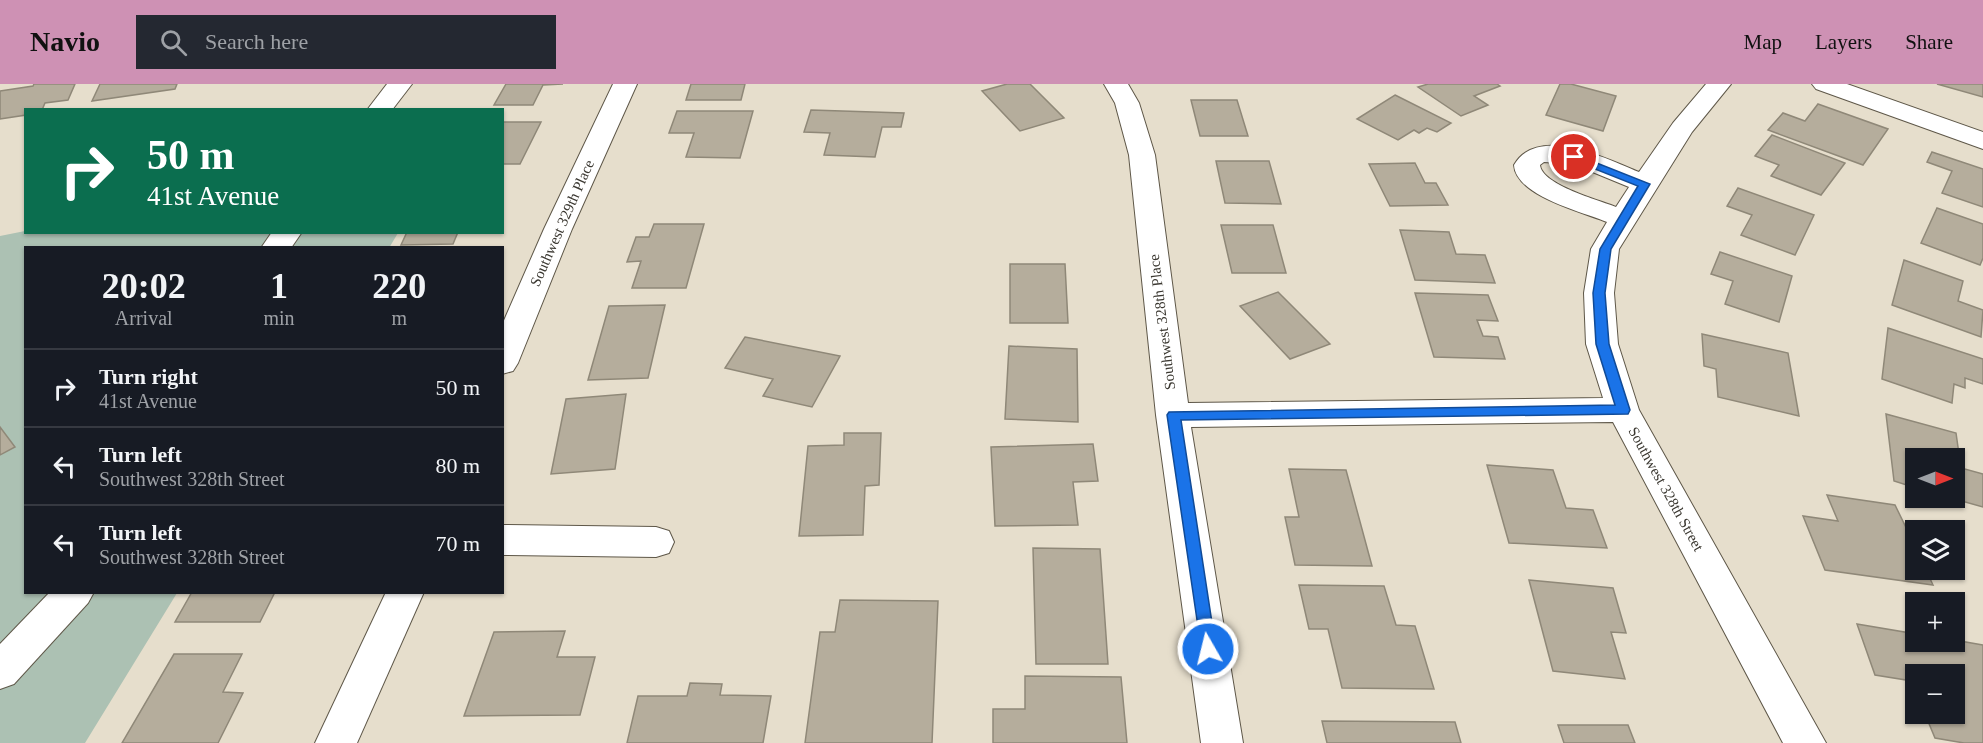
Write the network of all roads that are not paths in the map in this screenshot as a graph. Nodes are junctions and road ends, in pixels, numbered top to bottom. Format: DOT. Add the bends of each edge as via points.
graph roads {
  1 [pos="400,84"];
  2 [pos="625,84"];
  3 [pos="1116,84"];
  4 [pos="1719,84"];
  5 [pos="1824,84"];
  6 [pos="381,108"];
  7 [pos="1983,141"];
  8 [pos="1645,184"];
  9 [pos="1623,219"];
  10 [pos="286,234"];
  11 [pos="277,246"];
  12 [pos="504,358"];
  13 [pos="1623,410"];
  14 [pos="1173,415"];
  15 [pos="504,540"];
  16 [pos="656,542"];
  17 [pos="73,594"];
  18 [pos="404,594"];
  19 [pos="0,672"];
  20 [pos="336,743"];
  21 [pos="1222,743"];
  22 [pos="1805,743"];
  1 -- 6 [label="street"];
  2 -- 12 [label="street, Southwest 329th Place"];
  3 -- 14 [label="street, Southwest 328th Place" via="1127,103 1142,155"];
  4 -- 8 [label="street, Southwest 328th Street" via="1682,128"];
  5 -- 7 [label="street"];
  8 -- 9 [label="street, Southwest 328th Street"];
  8 -- 9 [label="street" via="1561,154 1538,155 1526,165 1531,179 1540,186"];
  9 -- 13 [label="street, Southwest 328th Street" via="1605,249 1599,293 1602,344"];
  10 -- 11 [label="street"];
  13 -- 14 [label="street"];
  13 -- 22 [label="street, Southwest 328th Street"];
  14 -- 21 [label="street, Southwest 328th Place"];
  15 -- 16 [label="street"];
  17 -- 19 [label="street"];
  18 -- 20 [label="street"];
}
